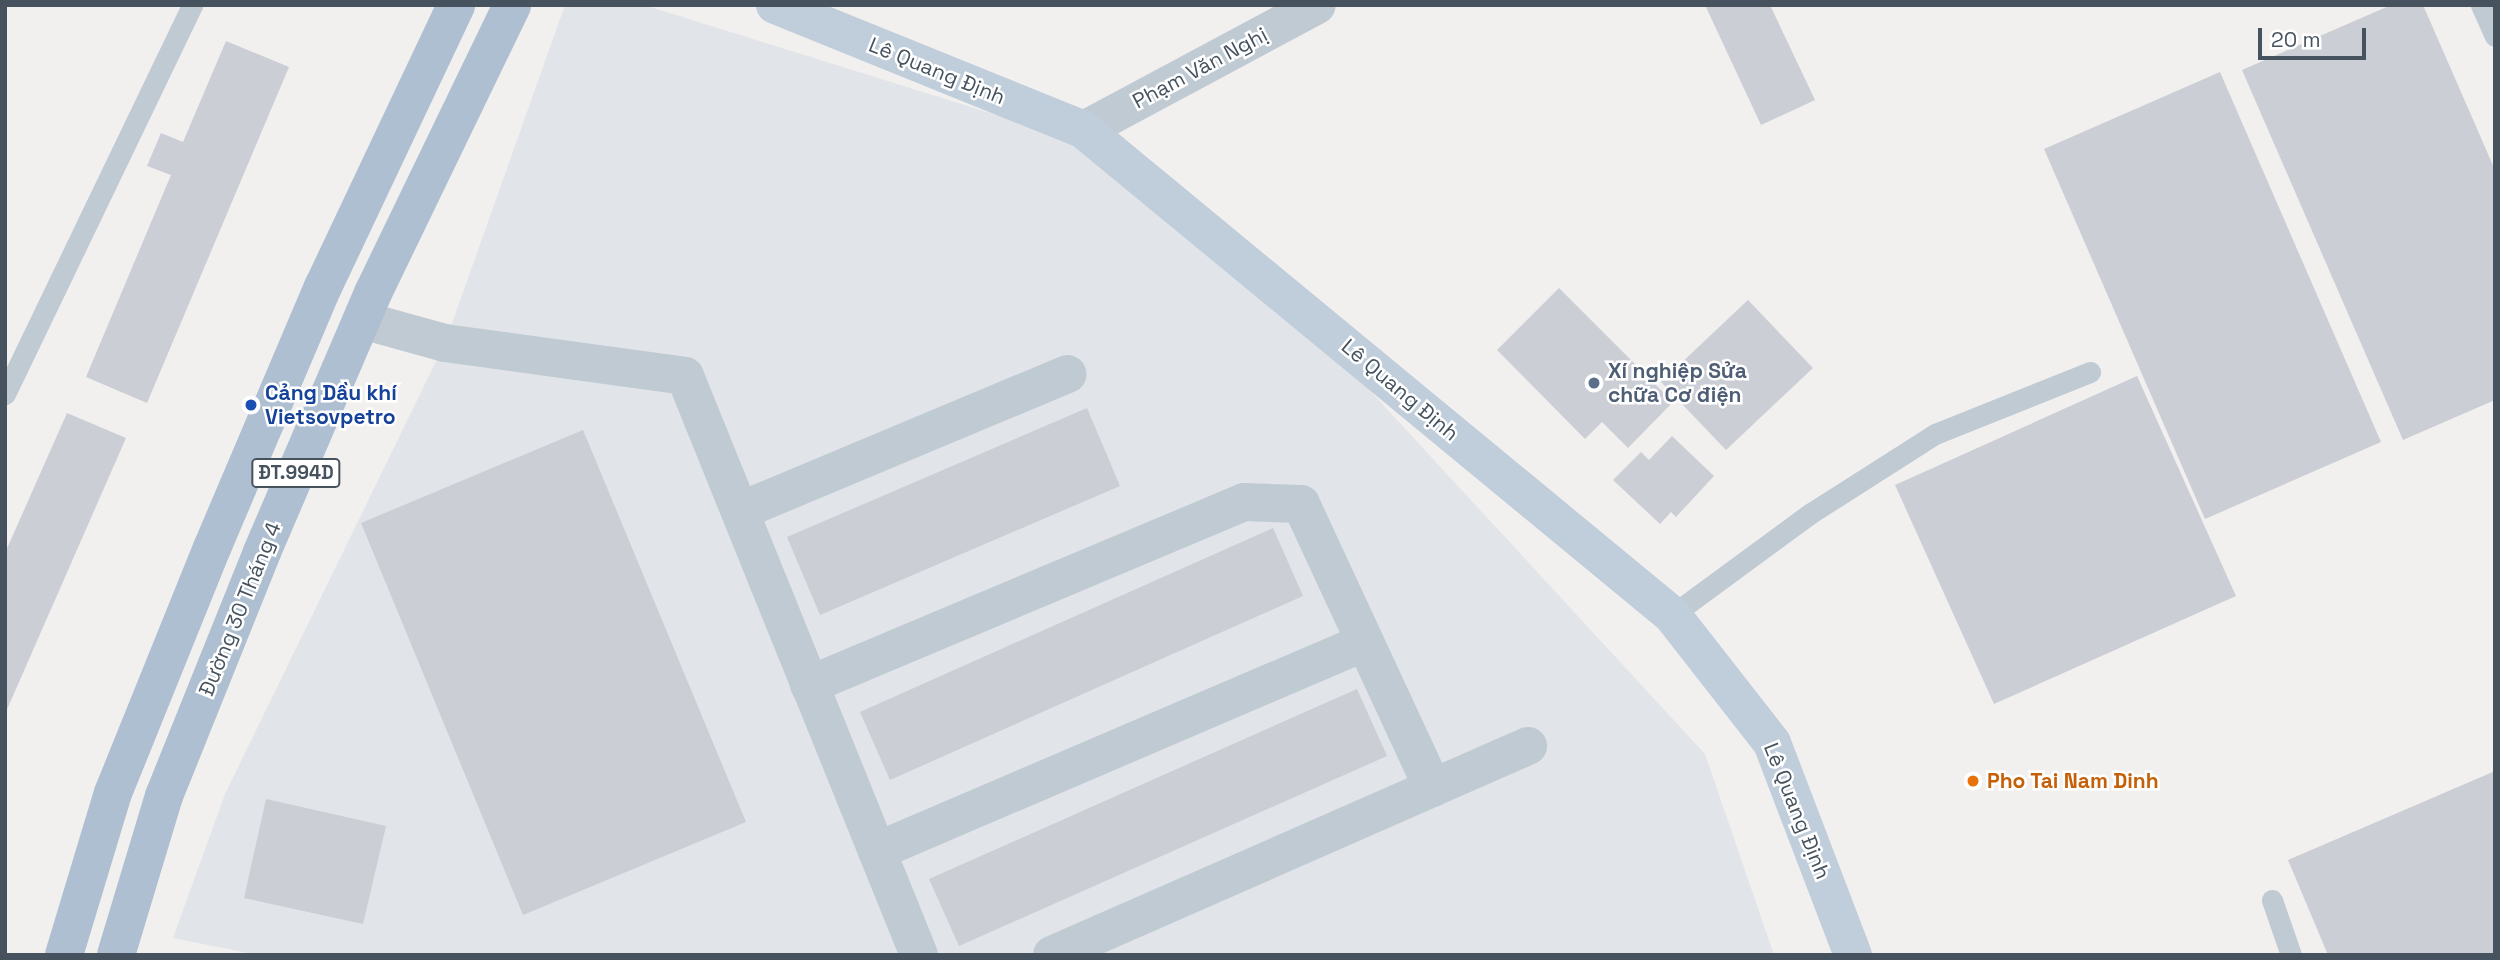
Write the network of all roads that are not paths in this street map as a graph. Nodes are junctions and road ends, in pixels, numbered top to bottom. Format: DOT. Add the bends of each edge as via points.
graph roads {
  1 [pos="191,5"];
  2 [pos="456,5"];
  3 [pos="512,5"];
  4 [pos="775,5"];
  5 [pos="1317,5"];
  6 [pos="2481,5"];
  7 [pos="2495,36"];
  8 [pos="1084,130"];
  9 [pos="316,305"];
  10 [pos="362,320"];
  11 [pos="2090,372"];
  12 [pos="1068,374"];
  13 [pos="5,394"];
  14 [pos="740,511"];
  15 [pos="1672,615"];
  16 [pos="1363,643"];
  17 [pos="809,685"];
  18 [pos="1528,746"];
  19 [pos="1433,788"];
  20 [pos="877,851"];
  21 [pos="2272,900"];
  22 [pos="64,955"];
  23 [pos="116,955"];
  24 [pos="919,955"];
  25 [pos="1052,955"];
  26 [pos="1853,955"];
  27 [pos="2291,955"];
  1 -- 13 [label="lane"];
  2 -- 9 [label="main road, ĐT.994D"];
  3 -- 10 [label="main road, Đường 30 Tháng 4 / ĐT.994D"];
  4 -- 8 [label="main road, Lê Quang Định"];
  5 -- 8 [label="street, Phạm Văn Nghị"];
  6 -- 7 [label="lane"];
  8 -- 15 [label="main road, Lê Quang Định"];
  9 -- 10 [label="main road"];
  9 -- 22 [label="main road, ĐT.994D" via="113,793"];
  10 -- 14 [label="street" via="445,343 685,376"];
  10 -- 23 [label="main road, Đường 30 Tháng 4 / ĐT.994D" via="164,796"];
  11 -- 15 [label="lane" via="1936,434 1811,513"];
  12 -- 14 [label="street"];
  14 -- 17 [label="street"];
  15 -- 26 [label="main road, Lê Quang Định" via="1772,743"];
  16 -- 17 [label="street" via="1301,504 1244,502"];
  16 -- 19 [label="street"];
  16 -- 20 [label="street"];
  17 -- 20 [label="street"];
  18 -- 19 [label="street"];
  19 -- 25 [label="street"];
  20 -- 24 [label="street"];
  21 -- 27 [label="lane"];
}
